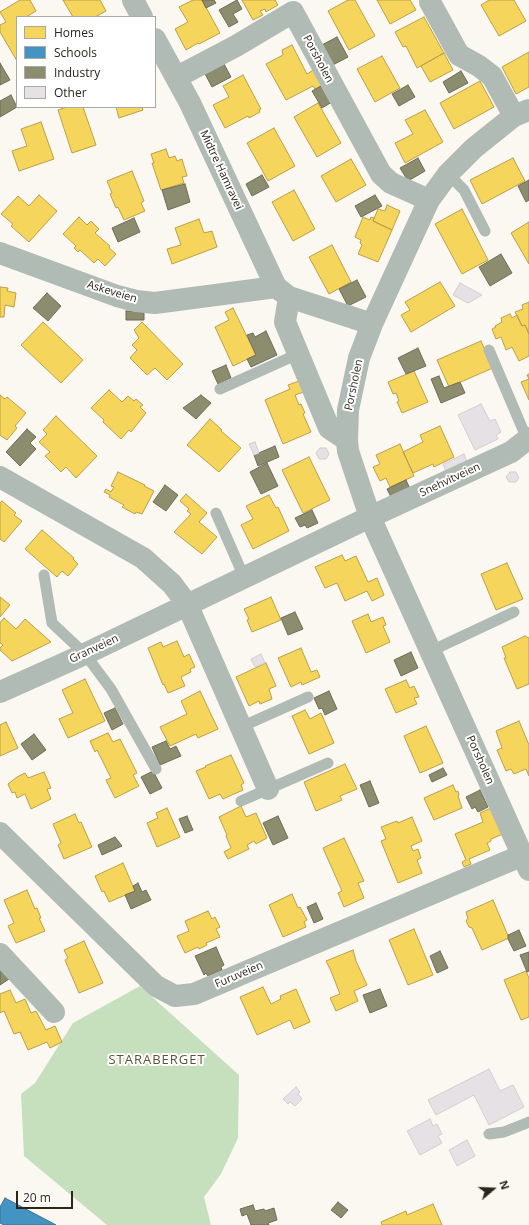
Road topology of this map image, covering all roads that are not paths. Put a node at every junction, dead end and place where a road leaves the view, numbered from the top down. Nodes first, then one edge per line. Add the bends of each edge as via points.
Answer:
1 (133, 0) edge
2 (430, 2) dead end
3 (141, 16) edge
4 (156, 41) edge
5 (177, 77) junction
6 (522, 113) edge
7 (448, 174) junction
8 (429, 200) junction
9 (485, 231) dead end
10 (0, 253) edge
11 (282, 292) junction
12 (372, 324) junction
13 (489, 350) dead end
14 (301, 360) junction
15 (220, 389) dead end
16 (347, 440) junction
17 (528, 440) edge
18 (0, 477) edge
19 (216, 513) dead end
20 (370, 517) junction
21 (44, 575) dead end
22 (244, 577) junction
23 (187, 604) junction
24 (514, 612) dead end
25 (430, 651) junction
26 (85, 654) junction
27 (2, 688) edge
28 (308, 697) dead end
29 (241, 727) junction
30 (328, 763) dead end
31 (156, 769) dead end
32 (268, 789) junction
33 (241, 801) dead end
34 (0, 833) edge
35 (526, 862) edge
36 (0, 954) edge
37 (54, 1012) dead end
38 (529, 1122) edge
39 (489, 1134) dead end

1 - 3 street
2 - 6 street, Porsholen via 459,55 492,76
4 - 5 street, Midtre Hamravei
5 - 8 street, Porsholen via 293,12 381,174 391,183
5 - 11 street, Midtre Hamravei
6 - 7 street, Porsholen via 474,148
7 - 8 street, Porsholen
7 - 9 lane via 464,190
8 - 12 street, Porsholen
10 - 11 street, Askeveien via 136,301 155,303
11 - 12 street
11 - 14 street via 286,322
12 - 16 street, Porsholen via 359,358 348,410
13 - 17 lane
14 - 15 lane
14 - 16 street via 329,428
16 - 20 street, Porsholen via 348,451
17 - 20 street, Snehvitveien via 511,452
18 - 23 street via 143,558 172,584
19 - 22 lane
20 - 22 street, Granveien
20 - 25 street, Porsholen
21 - 26 lane via 52,623
22 - 23 street, Granveien
23 - 26 street, Granveien
23 - 29 street
24 - 25 lane
25 - 35 street, Porsholen
26 - 27 street, Granveien
26 - 31 lane via 115,696
28 - 29 lane
29 - 32 street
30 - 32 lane
32 - 33 lane
34 - 35 street, Furuveien via 156,986 175,996 194,994
36 - 37 street
38 - 39 lane via 504,1132

